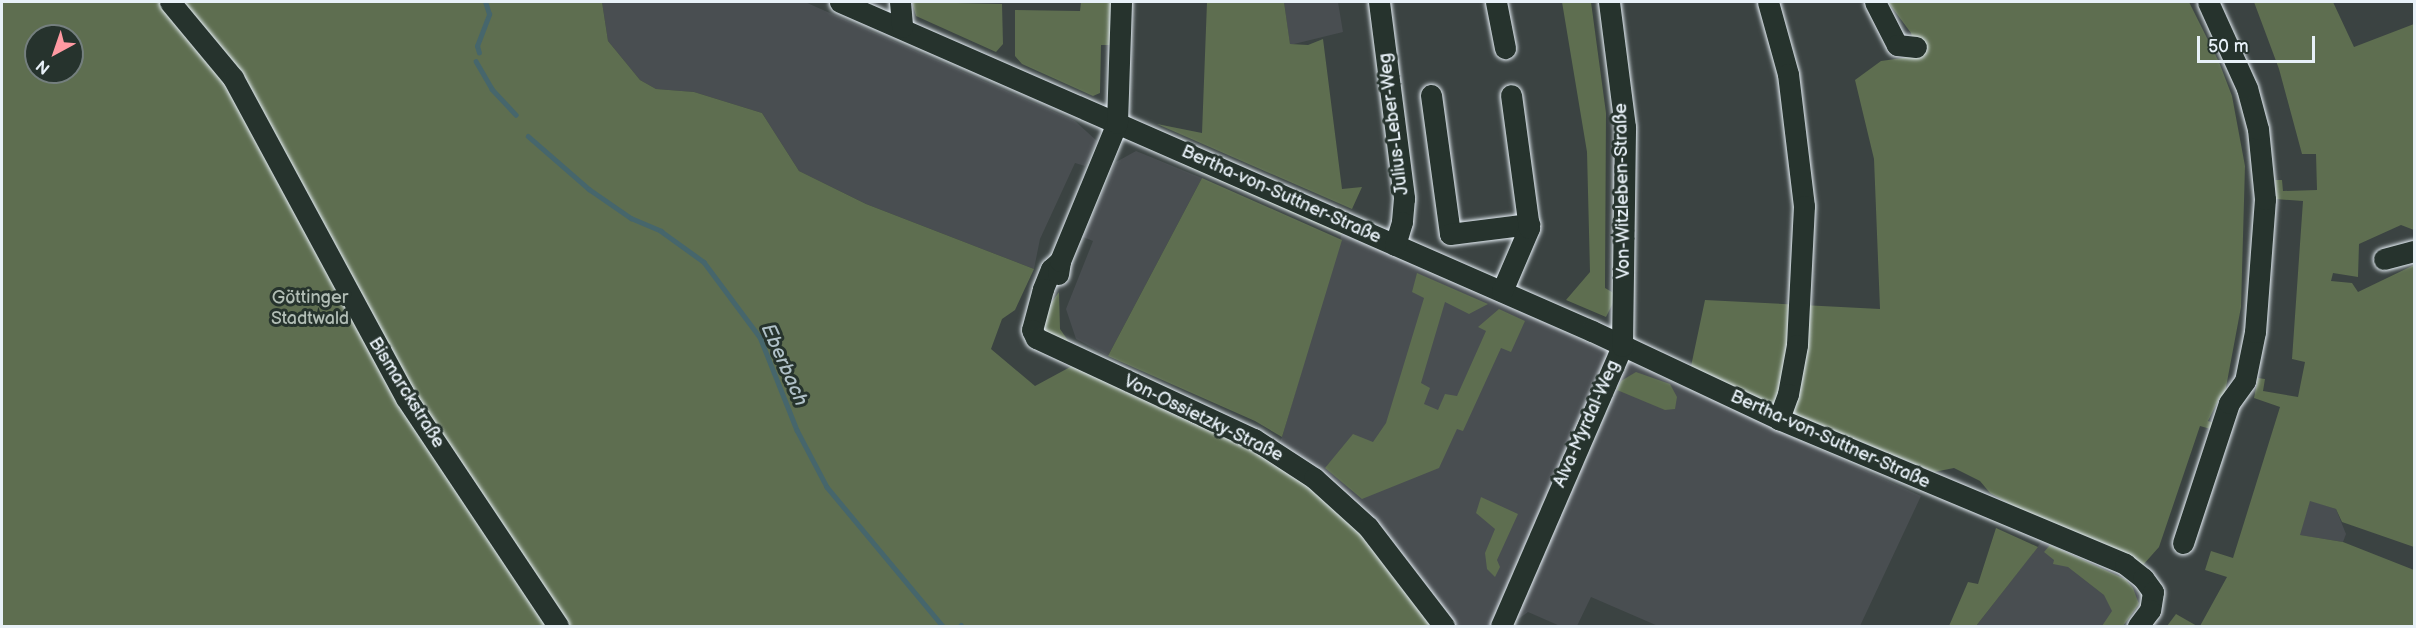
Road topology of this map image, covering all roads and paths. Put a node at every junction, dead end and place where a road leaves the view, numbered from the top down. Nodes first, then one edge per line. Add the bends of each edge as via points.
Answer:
1 (170, 2) edge
2 (840, 2) edge
3 (900, 2) edge
4 (1121, 2) edge
5 (1379, 2) edge
6 (1496, 2) edge
7 (1609, 2) edge
8 (1768, 2) edge
9 (1875, 2) edge
10 (2208, 2) edge
11 (902, 27) junction
12 (1916, 47) dead end
13 (1505, 48) dead end
14 (1431, 95) dead end
15 (1511, 95) dead end
16 (1117, 123) junction
17 (1529, 224) junction
18 (1450, 234) junction
19 (1395, 245) junction
20 (2415, 251) edge
21 (2384, 259) dead end
22 (1446, 267) junction
23 (1502, 291) junction
24 (1622, 346) junction
25 (1779, 419) junction
26 (1552, 502) junction
27 (2183, 543) dead end
28 (558, 627) edge
29 (1444, 627) edge
30 (1488, 627) edge
31 (1501, 627) edge
32 (2138, 627) edge

1 - 28 street, Bismarckstraße via 233,78 406,398
2 - 11 street
3 - 11 street
4 - 16 street
5 - 19 street, Julius-Leber-Weg via 1404,198
6 - 13 street
7 - 24 street, Von-Witzleben-Straße via 1625,127
8 - 25 street via 1788,74 1804,206 1797,345
9 - 12 street via 1897,45
10 - 27 street via 2247,88 2259,137 2265,199 2255,332 2245,381 2229,403
11 - 16 street
14 - 18 street
15 - 17 street
16 - 19 street, Bertha-von-Suttner-Straße
16 - 29 street, Von-Ossietzky-Straße via 1060,261 1051,269 1032,330 1044,345 1254,440 1314,478 1368,527
17 - 18 street
17 - 23 street
18 - 22 street via 1452,250
19 - 22 street, Bertha-von-Suttner-Straße
20 - 21 street
22 - 23 street, Bertha-von-Suttner-Straße
23 - 24 street, Bertha-von-Suttner-Straße
24 - 25 street, Bertha-von-Suttner-Straße
24 - 26 street, Alva-Myrdal-Weg
25 - 32 street, Bertha-von-Suttner-Straße via 2125,564 2144,578 2153,592 2150,610
26 - 30 street, Alva-Myrdal-Weg via 1538,512
26 - 31 street, Alva-Myrdal-Weg via 1550,518

